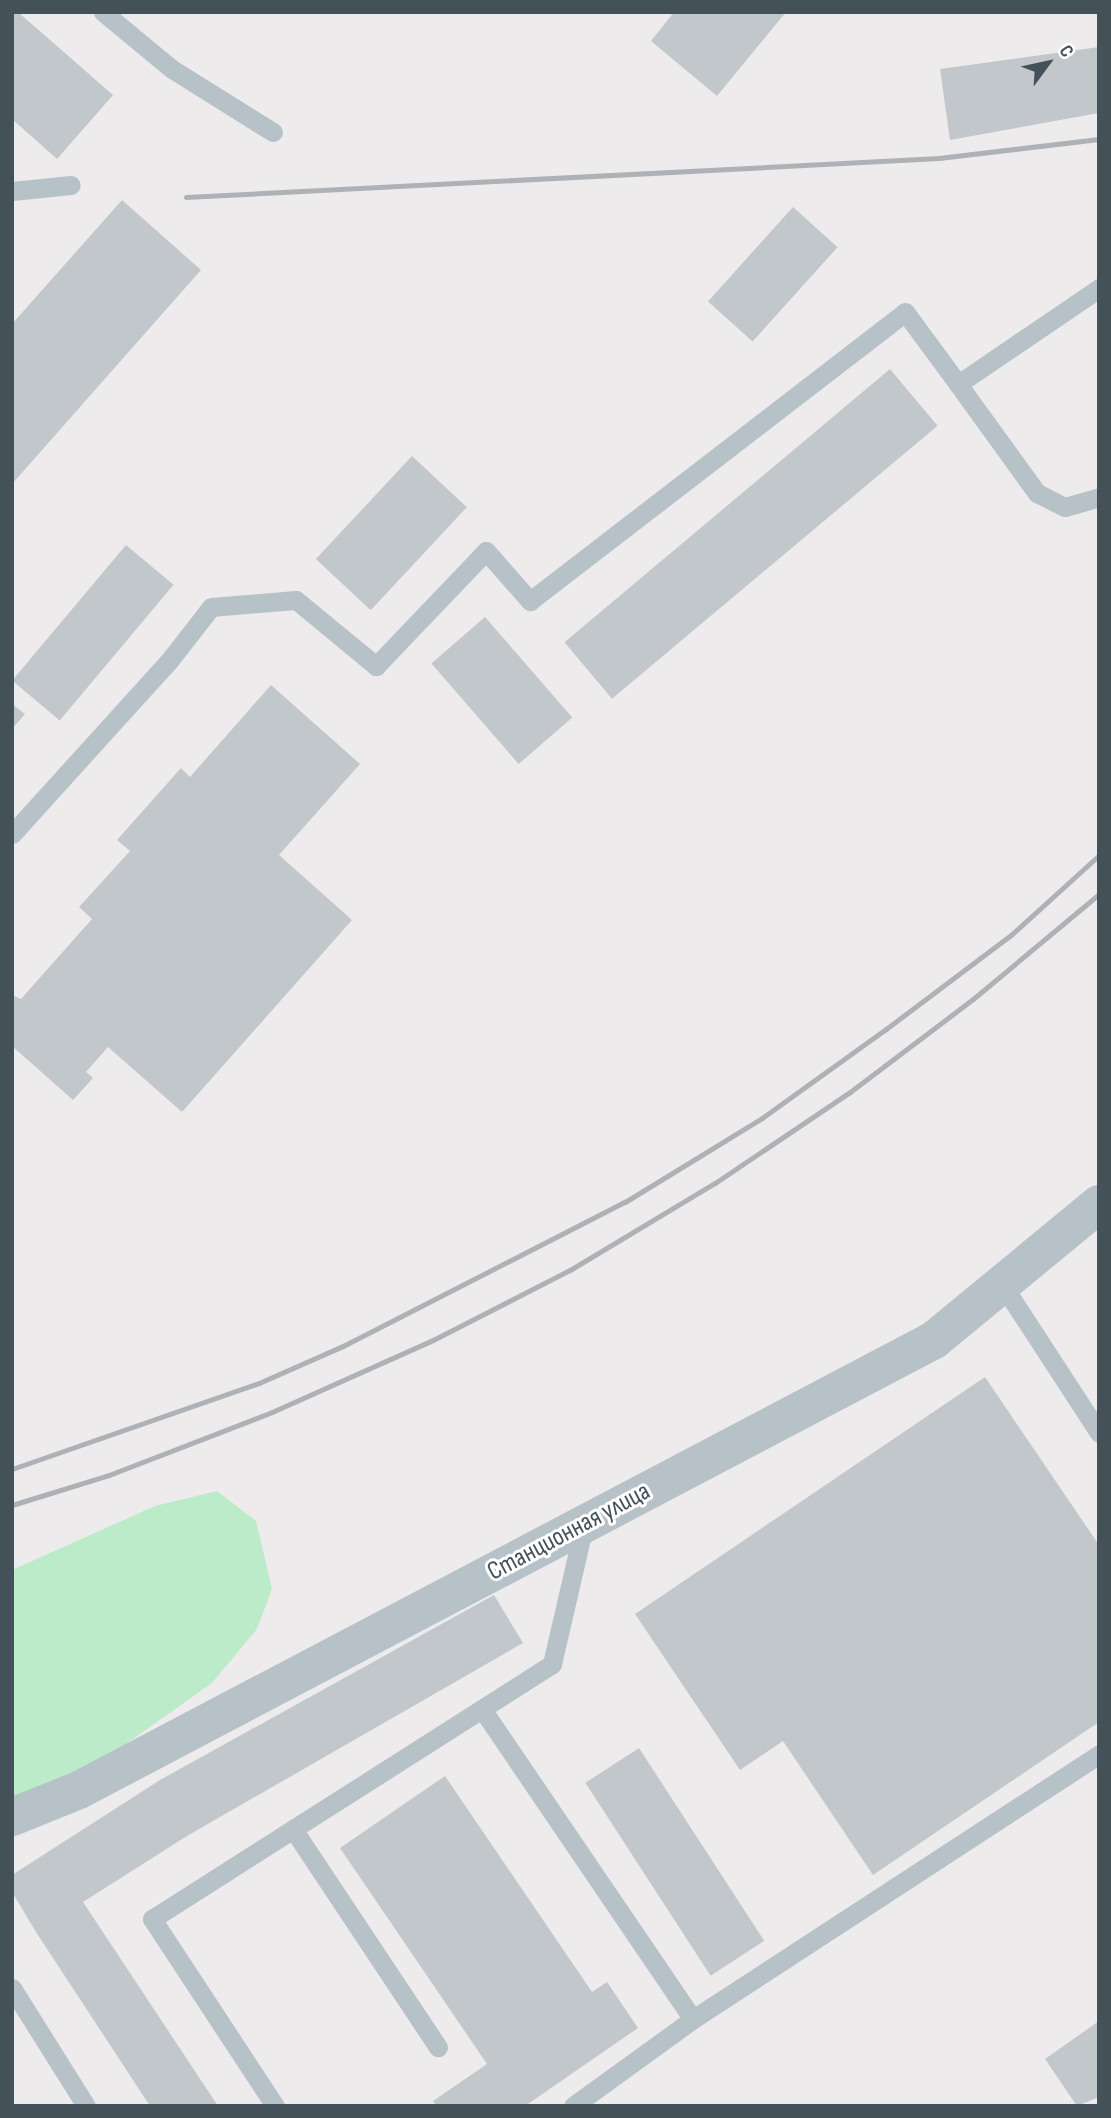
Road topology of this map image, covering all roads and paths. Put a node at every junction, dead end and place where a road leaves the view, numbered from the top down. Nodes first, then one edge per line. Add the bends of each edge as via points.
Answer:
1 (103, 12) edge
2 (273, 132) dead end
3 (71, 185) dead end
4 (12, 191) edge
5 (1099, 288) edge
6 (958, 384) junction
7 (1099, 497) edge
8 (12, 834) edge
9 (1099, 1204) edge
10 (1002, 1284) junction
11 (1099, 1433) edge
12 (585, 1524) junction
13 (482, 1709) junction
14 (1099, 1754) edge
15 (12, 1817) edge
16 (293, 1829) junction
17 (12, 1988) edge
18 (693, 2019) junction
19 (438, 2047) dead end
20 (86, 2106) edge
21 (275, 2106) edge
22 (573, 2106) edge

1 - 2 lane via 172,69
3 - 4 lane
5 - 6 lane
6 - 7 lane via 1037,493 1065,507
6 - 8 lane via 905,312 530,601 486,551 376,666 296,600 211,607 169,661
9 - 10 street, Станционная улица
10 - 11 lane
10 - 12 street, Станционная улица via 934,1340
12 - 13 lane via 552,1664
12 - 15 street, Станционная улица via 79,1790
13 - 16 lane
13 - 18 lane
14 - 18 lane
16 - 19 lane
16 - 21 lane via 152,1919
17 - 20 lane
18 - 22 lane

